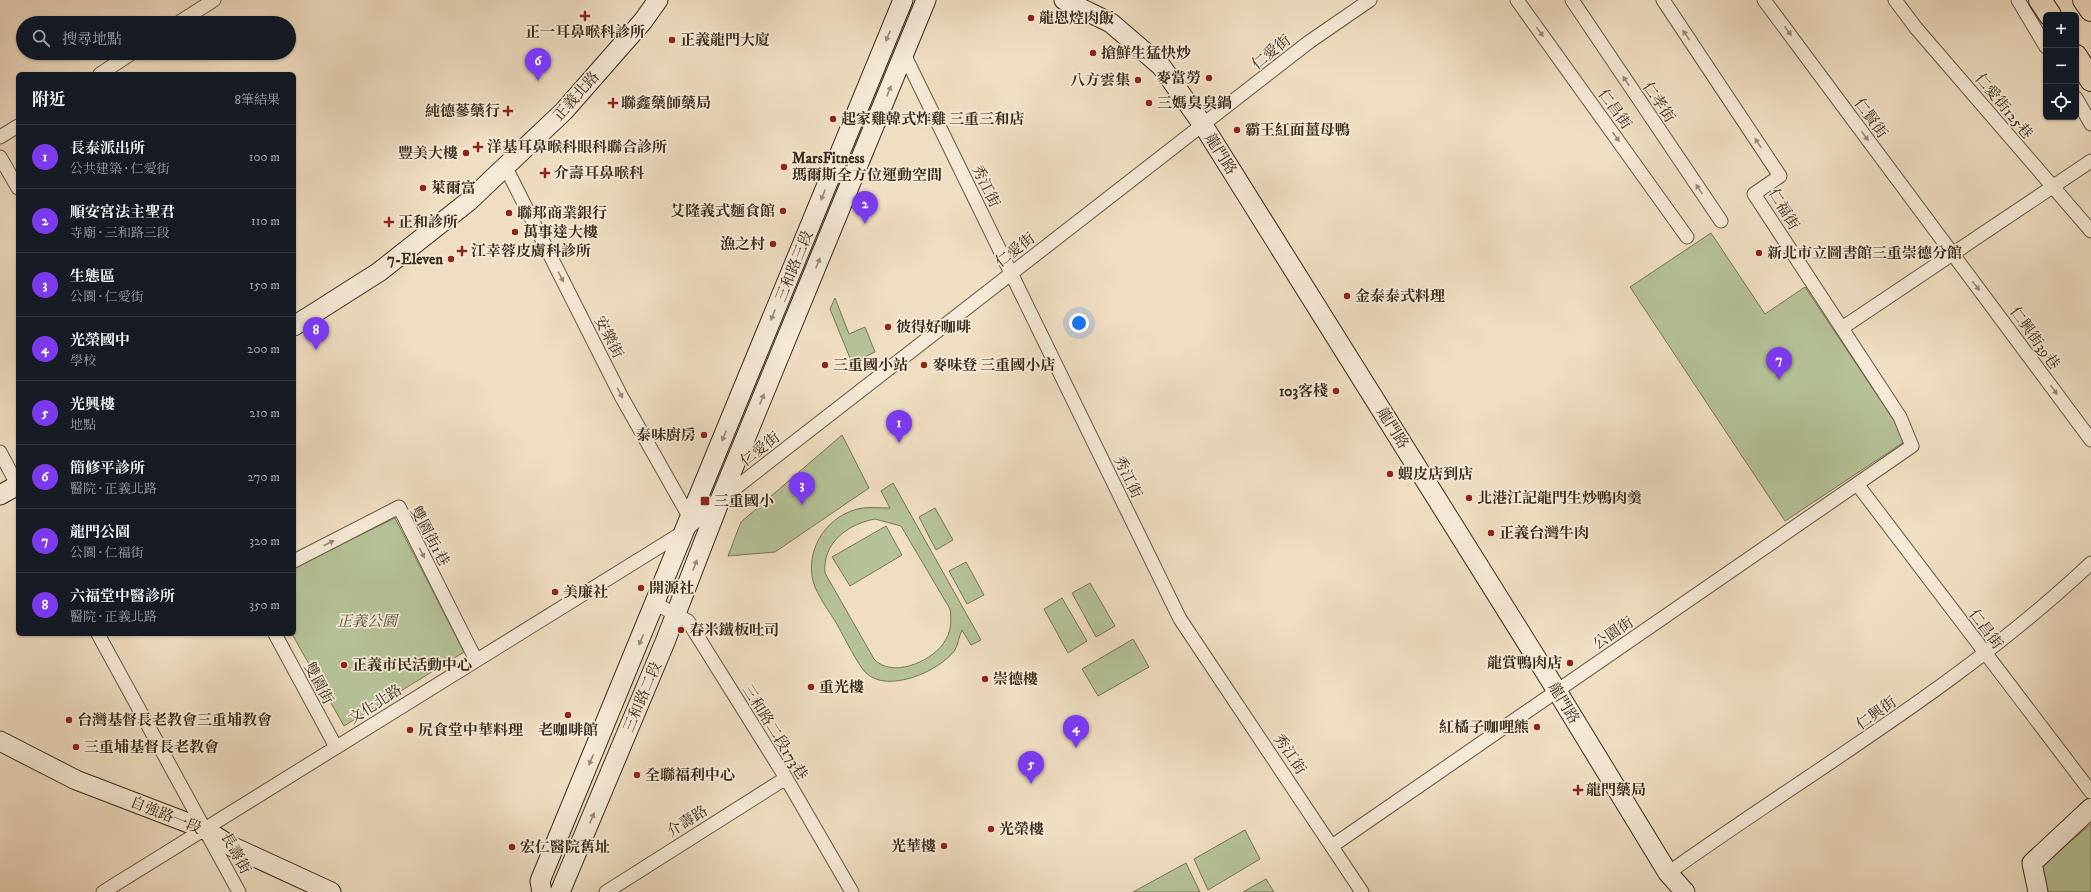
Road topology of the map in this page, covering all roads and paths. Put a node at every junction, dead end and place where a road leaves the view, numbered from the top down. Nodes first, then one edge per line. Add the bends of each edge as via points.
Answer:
1 (214, 0) edge
2 (658, 0) edge
3 (903, 0) edge
4 (926, 0) edge
5 (1064, 0) edge
6 (1370, 0) edge
7 (1518, 0) edge
8 (1572, 0) edge
9 (1663, 0) edge
10 (1764, 0) edge
11 (1895, 0) edge
12 (2084, 0) edge
13 (2023, 2) edge
14 (2091, 10) edge
15 (2044, 12) edge
16 (189, 16) edge
17 (2043, 41) edge
18 (904, 54) junction
19 (121, 60) edge
20 (2079, 61) edge
21 (103, 72) edge
22 (2091, 80) edge
23 (2079, 103) edge
24 (2091, 124) edge
25 (1203, 125) junction
26 (16, 127) edge
27 (0, 137) edge
28 (0, 157) edge
29 (2091, 161) edge
30 (506, 168) junction
31 (16, 185) edge
32 (2051, 186) junction
33 (1721, 221) dead end
34 (2091, 231) edge
35 (1687, 237) dead end
36 (1953, 255) junction
37 (1010, 274) junction
38 (296, 325) edge
39 (1842, 328) junction
40 (2091, 440) edge
41 (1912, 446) joint
42 (0, 452) edge
43 (16, 481) edge
44 (1857, 484) junction
45 (16, 486) edge
46 (0, 495) edge
47 (720, 500) junction
48 (687, 524) junction
49 (296, 560) edge
50 (2091, 563) edge
51 (656, 604) junction
52 (676, 614) junction
53 (99, 636) edge
54 (276, 636) edge
55 (1984, 654) junction
56 (476, 660) junction
57 (1557, 691) junction
58 (0, 741) edge
59 (336, 747) junction
60 (786, 778) junction
61 (2091, 792) edge
62 (2091, 808) edge
63 (204, 829) junction
64 (1332, 846) junction
65 (1668, 873) junction
66 (103, 892) edge
67 (239, 892) edge
68 (331, 892) edge
69 (542, 892) edge
70 (560, 892) edge
71 (606, 892) edge
72 (852, 892) edge
73 (1362, 892) edge
74 (1685, 892) edge
75 (2038, 892) edge

1 - 16 street
2 - 30 street, 正義北路 via 564,111
3 -> 48 street, 三和路三段
4 - 18 street, 三和路三段
5 - 25 street, 龍門路 via 1111,23 1161,66
6 - 25 street, 仁愛街 via 1309,42
7 -> 35 street, 仁昌街
33 -> 8 street, 仁孝街
39 -> 9 street, 仁福街 via 1754,194 1780,176
10 -> 36 street, 仁賢街
11 - 32 street, 仁愛街125巷
12 - 14 highway
13 - 15 highway
13 - 17 street
18 - 37 street, 秀江街
47 -> 18 street, 三和路三段
19 - 21 street
20 - 22 highway
23 - 24 street
25 - 37 street, 仁愛街
25 - 57 street, 龍門路
26 - 27 street
28 - 31 street
29 - 32 street
30 - 38 street, 正義北路 via 469,201 379,272
30 -> 48 street, 安樂街
32 - 34 street, 仁愛街125巷
32 - 36 street
36 - 39 street
36 -> 40 street, 仁興街39巷
37 - 47 street, 仁愛街
37 - 64 street, 秀江街 via 1180,619
39 - 41 street, 仁福街 via 1900,417
41 - 44 street, 公園街
42 - 43 street
44 - 55 street, 仁昌街
44 - 57 street, 公園街
45 - 46 street
47 - 48 street, 仁愛街
52 -> 47 street, 三和路二段
48 - 51 street, 三和路二段
48 - 56 street, 文化北路
49 -> 56 street, 雙園街1巷 via 399,507
50 - 55 street, 仁興街 via 2033,616
51 - 52 street, 三和路二段173巷
51 -> 69 street, 三和路二段 via 540,881
52 - 60 street, 三和路二段173巷 via 688,621
70 -> 52 street, 三和路二段
53 - 63 street, 長壽街
54 - 59 street, 雙園街
55 - 61 street, 仁昌街
55 - 65 street, 仁興街 via 1855,747 1743,820
56 - 59 street, 文化北路
57 - 64 street, 公園街
57 - 65 street, 龍門路
58 - 63 street, 自強路一段 via 76,780
59 - 63 street, 文化北路
60 - 71 street, 介壽路
60 - 72 street, 三和路二段173巷
62 - 75 street via 2032,864
63 - 66 street, 文化北路
63 - 67 street, 長壽街
63 - 68 street, 自強路一段 via 231,846
64 - 73 street, 秀江街
65 - 74 street, 龍門路

